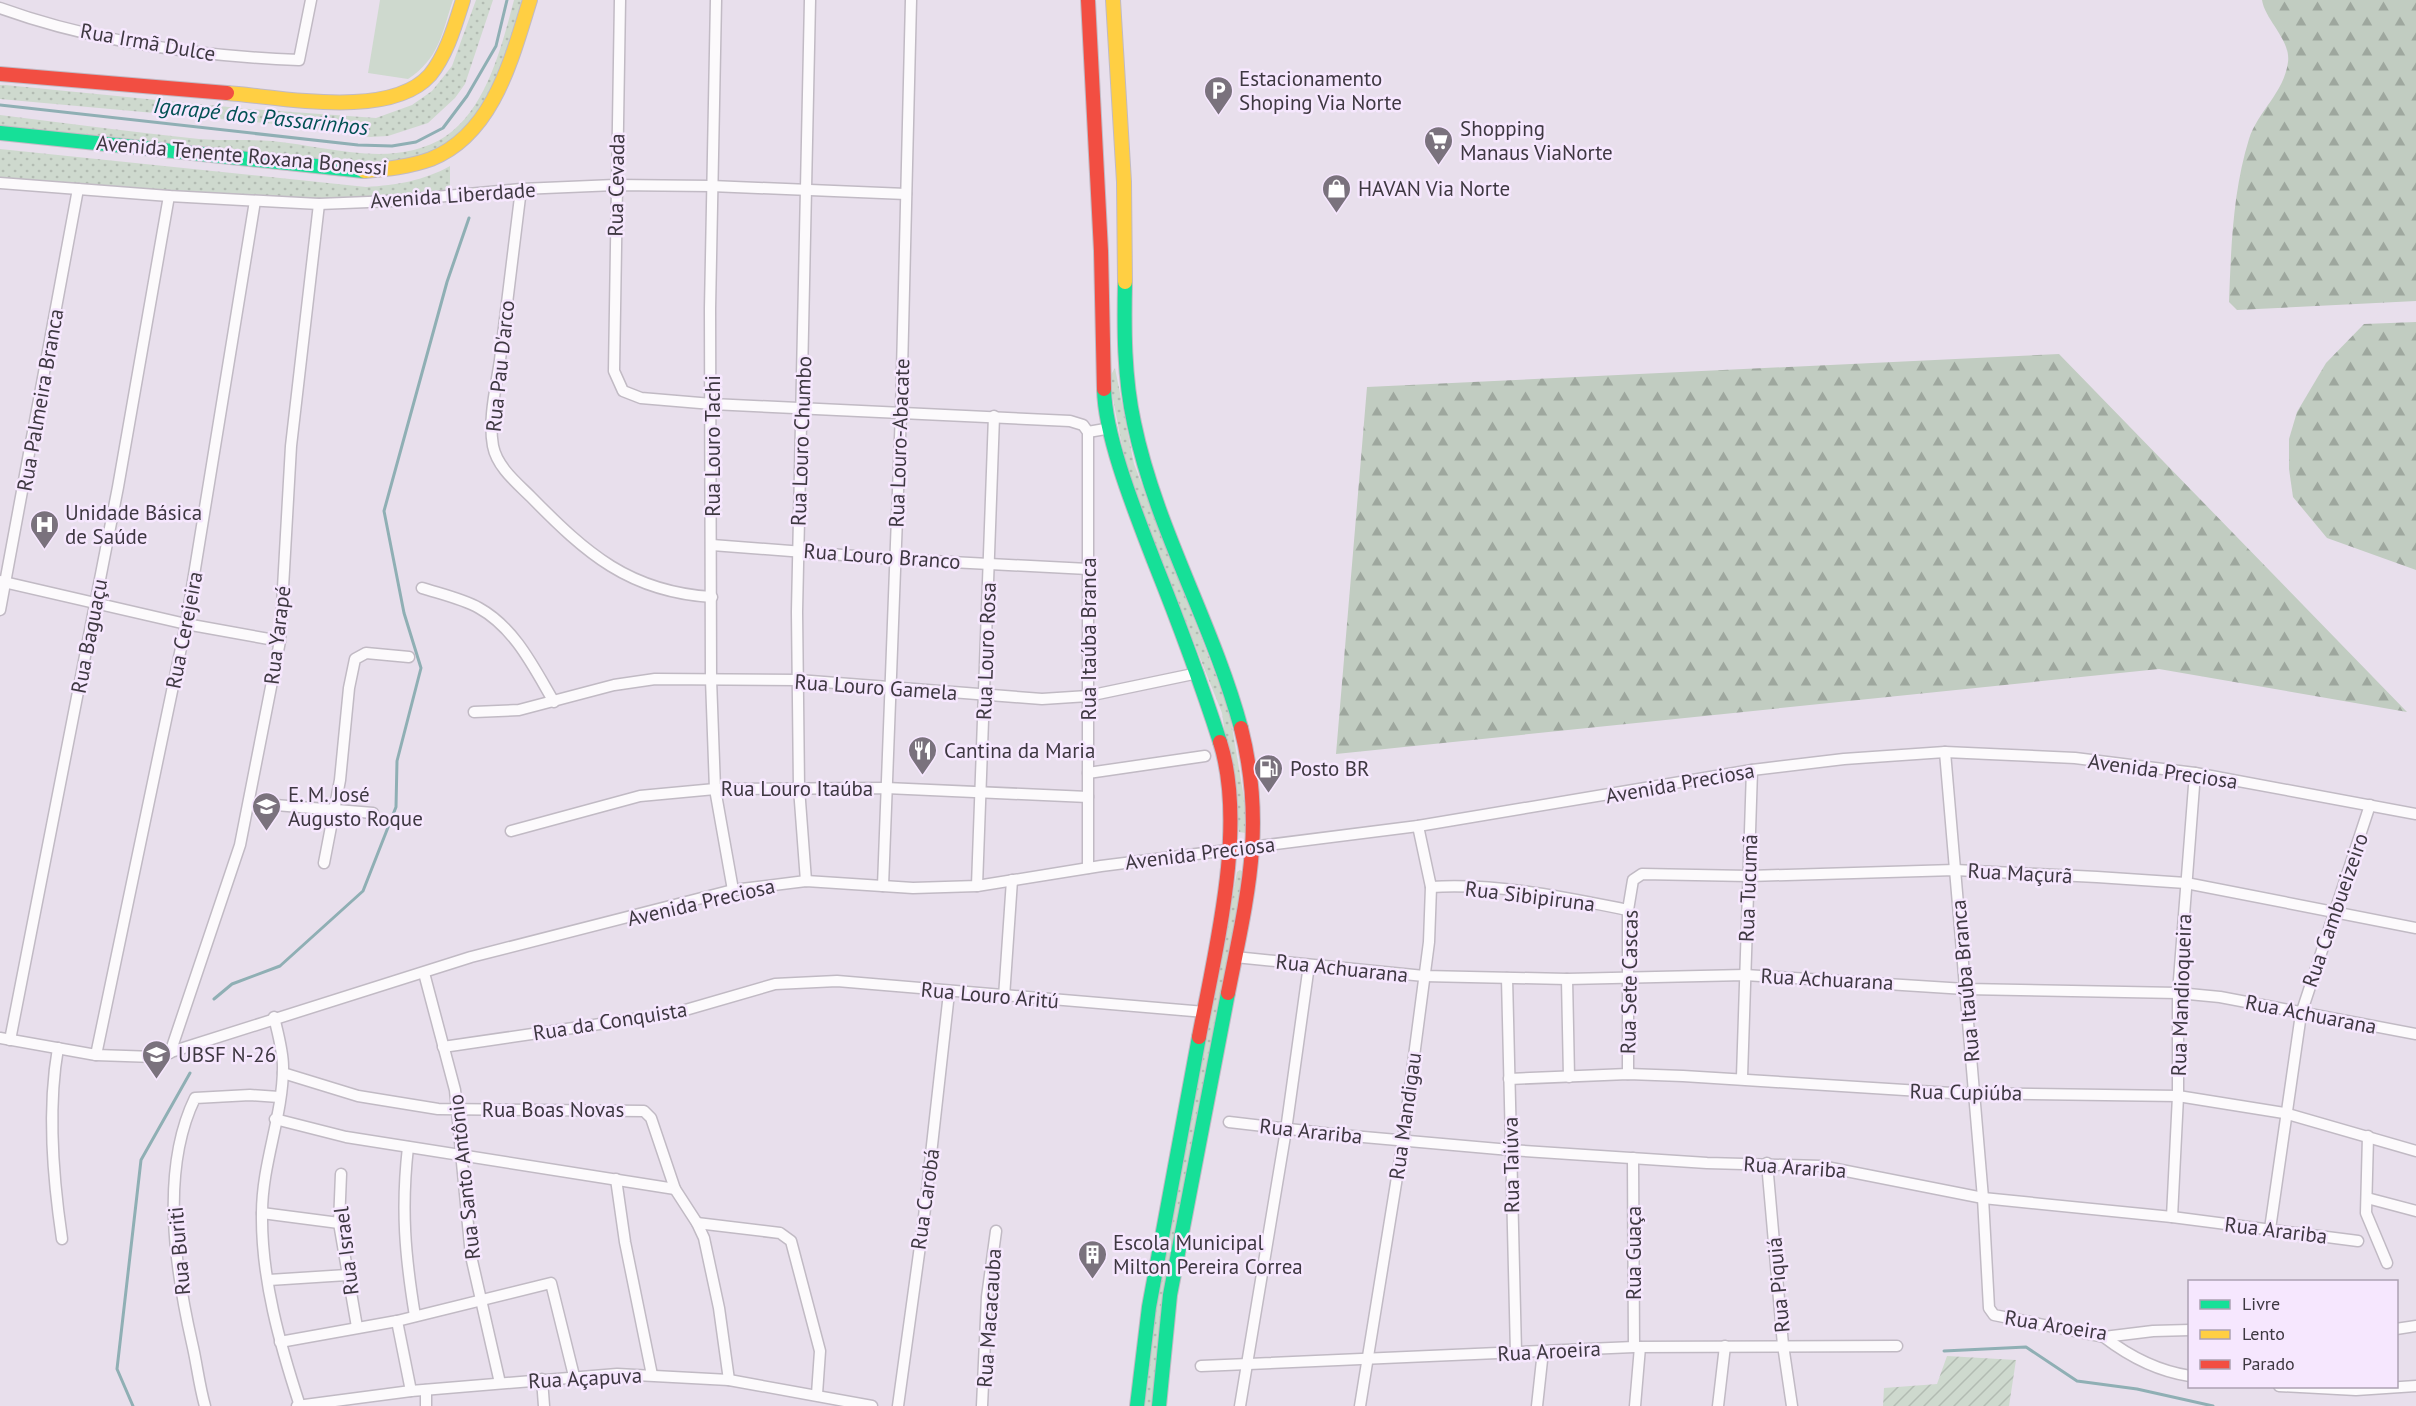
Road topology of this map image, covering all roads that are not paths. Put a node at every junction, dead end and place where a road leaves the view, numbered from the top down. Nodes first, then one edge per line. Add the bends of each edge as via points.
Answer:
1 (311, 0) edge
2 (463, 0) edge
3 (530, 0) edge
4 (620, 0) edge
5 (716, 0) edge
6 (810, 0) edge
7 (911, 0) edge
8 (1088, 0) edge
9 (1113, 0) edge
10 (0, 8) edge
11 (0, 74) edge
12 (0, 133) edge
13 (0, 183) edge
14 (615, 185) junction
15 (711, 186) junction
16 (78, 189) junction
17 (521, 189) junction
18 (807, 189) junction
19 (906, 194) junction
20 (169, 196) junction
21 (255, 201) junction
22 (319, 204) junction
23 (712, 404) junction
24 (803, 409) junction
25 (901, 412) junction
26 (994, 416) junction
27 (1111, 428) junction
28 (1088, 432) junction
29 (712, 545) junction
30 (798, 550) junction
31 (894, 560) junction
32 (989, 563) junction
33 (1088, 569) junction
34 (3, 581) edge
35 (422, 588) dead end
36 (712, 597) junction
37 (95, 601) junction
38 (0, 610) edge
39 (186, 624) junction
40 (280, 641) junction
41 (409, 657) dead end
42 (1198, 673) junction
43 (711, 679) junction
44 (798, 680) junction
45 (891, 688) junction
46 (984, 695) junction
47 (1088, 696) junction
48 (554, 702) junction
49 (474, 712) dead end
50 (1945, 752) junction
51 (1205, 756) dead end
52 (1752, 770) junction
53 (1088, 772) junction
54 (2195, 773) junction
55 (799, 788) junction
56 (885, 788) junction
57 (715, 789) junction
58 (981, 791) junction
59 (1088, 797) junction
60 (250, 803) junction
61 (2370, 805) junction
62 (335, 810) junction
63 (374, 813) dead end
64 (2416, 814) edge
65 (1418, 826) junction
66 (510, 831) dead end
67 (1256, 847) junction
68 (1229, 850) junction
69 (324, 863) dead end
70 (1088, 868) junction
71 (1955, 870) junction
72 (1749, 876) junction
73 (1012, 880) junction
74 (806, 881) junction
75 (2186, 884) junction
76 (883, 886) junction
77 (977, 886) junction
78 (1431, 887) junction
79 (733, 890) junction
80 (1631, 891) joint
81 (1628, 910) junction
82 (2333, 912) junction
83 (2416, 928) edge
84 (1235, 957) junction
85 (1309, 965) junction
86 (424, 973) junction
87 (1745, 975) junction
88 (1424, 976) junction
89 (1628, 977) junction
90 (1507, 978) junction
91 (1567, 979) junction
92 (775, 984) joint
93 (1965, 989) junction
94 (948, 993) junction
95 (2178, 993) junction
96 (1004, 997) junction
97 (1205, 1012) junction
98 (2301, 1014) junction
99 (274, 1017) junction
100 (2416, 1034) edge
101 (5, 1039) edge
102 (443, 1047) junction
103 (58, 1048) junction
104 (170, 1053) junction
105 (96, 1055) junction
106 (283, 1072) junction
107 (1628, 1074) junction
108 (1569, 1077) junction
109 (1742, 1077) junction
110 (1509, 1079) junction
111 (1974, 1094) junction
112 (2178, 1096) junction
113 (279, 1097) junction
114 (458, 1109) junction
115 (2284, 1113) junction
116 (275, 1119) junction
117 (1229, 1122) dead end
118 (1286, 1130) junction
119 (2368, 1136) junction
120 (1402, 1140) junction
121 (408, 1147) junction
122 (1510, 1150) junction
123 (2416, 1151) edge
124 (462, 1154) junction
125 (1633, 1158) junction
126 (1767, 1163) junction
127 (341, 1174) dead end
128 (616, 1179) junction
129 (675, 1189) junction
130 (1983, 1198) junction
131 (2367, 1198) junction
132 (2416, 1211) edge
133 (262, 1212) junction
134 (2172, 1217) junction
135 (339, 1222) junction
136 (697, 1223) junction
137 (2270, 1229) junction
138 (996, 1231) dead end
139 (62, 1239) dead end
140 (2358, 1241) dead end
141 (2387, 1263) dead end
142 (346, 1275) junction
143 (269, 1280) junction
144 (1986, 1281) joint
145 (482, 1300) junction
146 (415, 1316) junction
147 (397, 1321) junction
148 (2416, 1326) edge
149 (357, 1327) junction
150 (2398, 1329) edge
151 (2188, 1330) edge
152 (2104, 1337) junction
153 (280, 1342) junction
154 (1783, 1345) junction
155 (1725, 1346) junction
156 (1897, 1346) dead end
157 (1637, 1347) junction
158 (1543, 1351) junction
159 (1516, 1353) junction
160 (1366, 1359) junction
161 (1249, 1364) junction
162 (1201, 1366) dead end
163 (652, 1375) junction
164 (574, 1376) junction
165 (2188, 1376) edge
166 (542, 1379) junction
167 (729, 1380) junction
168 (500, 1383) junction
169 (2416, 1386) edge
170 (2398, 1387) edge
171 (2318, 1388) edge
172 (2386, 1388) edge
173 (426, 1390) junction
174 (411, 1391) junction
175 (817, 1394) junction
176 (205, 1406) edge
177 (299, 1406) edge
178 (426, 1406) edge
179 (544, 1406) edge
180 (872, 1406) edge
181 (898, 1406) edge
182 (982, 1406) edge
183 (1137, 1406) edge
184 (1159, 1406) edge
185 (1240, 1406) edge
186 (1360, 1406) edge
187 (1537, 1406) edge
188 (1635, 1406) edge
189 (1718, 1406) edge
190 (1792, 1406) edge

1 - 10 street, Rua Irmã Dulce via 299,60 141,43
2 - 11 main road via 437,68 418,85 385,100 354,103
3 - 12 main road, Avenida Tenente Roxana Bonessi via 508,66 479,120 459,145 415,167 361,171
4 - 14 street, Rua Cevada
5 - 15 street, Rua Louro Tachi
6 - 18 street, Rua Louro Chumbo
7 - 19 street, Rua Louro-Abacate
8 - 27 main road via 1104,383
9 - 67 main road via 1131,410 1168,539 1240,718 1252,782
13 - 16 street, Avenida Liberdade
14 - 15 street, Avenida Liberdade
14 - 17 street, Avenida Liberdade
14 - 23 street, Rua Cevada via 614,371 618,385 631,395
15 - 18 street, Avenida Liberdade
15 - 23 street, Rua Louro Tachi
16 - 20 street, Avenida Liberdade
16 - 34 street, Rua Palmeira Branca
17 - 22 street, Avenida Liberdade
17 - 36 street, Rua Pau D'arco via 493,413 494,453 508,474 567,534 601,561 647,585 684,595
18 - 19 street, Avenida Liberdade
18 - 24 street, Rua Louro Chumbo
19 - 25 street, Rua Louro-Abacate
20 - 21 street, Avenida Liberdade
20 - 37 street, Rua Baguaçu
21 - 22 street, Avenida Liberdade
21 - 39 street, Rua Cerejeira
22 - 40 street, Rua Yarapé via 291,446
23 - 24 street
23 - 29 street, Rua Louro Tachi
24 - 25 street
24 - 30 street, Rua Louro Chumbo
25 - 26 street
25 - 31 street, Rua Louro-Abacate
26 - 28 street via 1070,421 1083,425
26 - 32 street, Rua Louro Rosa
27 - 28 street
27 - 42 main road via 1131,501
28 - 33 street, Rua Itaúba Branca
29 - 30 street, Rua Louro Branco
29 - 36 street, Rua Louro Tachi
30 - 31 street, Rua Louro Branco
30 - 44 street, Rua Louro Chumbo
31 - 32 street, Rua Louro Branco
31 - 45 street, Rua Louro-Abacate
32 - 33 street, Rua Louro Branco
32 - 46 street, Rua Louro Rosa
33 - 47 street, Rua Itaúba Branca
34 - 37 street
34 - 38 street, Rua Palmeira Branca
35 - 48 street via 478,607 495,619 521,648
36 - 43 street, Rua Louro Tachi
37 - 39 street
37 - 101 street, Rua Baguaçu
39 - 40 street
39 - 105 street, Rua Cerejeira
40 - 60 street, Rua Yarapé
41 - 62 street via 366,653 355,659
42 - 47 street, Rua Louro Gamela
42 - 68 main road via 1224,755 1230,790
43 - 44 street, Rua Louro Gamela
43 - 48 street, Rua Louro Gamela via 614,685
43 - 57 street, Rua Louro Tachi
44 - 45 street, Rua Louro Gamela
44 - 55 street, Rua Louro Chumbo
45 - 46 street, Rua Louro Gamela
45 - 56 street, Rua Louro-Abacate
46 - 47 street, Rua Louro Gamela via 1042,699
46 - 58 street, Rua Louro Rosa
47 - 53 street, Rua Itaúba Branca
48 - 49 street, Rua Louro Gamela via 519,710
50 - 52 street, Avenida Preciosa
50 - 54 street, Avenida Preciosa via 2075,758
50 - 71 street, Rua Itaúba Branca
51 - 53 street
52 - 65 street, Avenida Preciosa
52 - 72 street, Rua Tucumã
53 - 59 street, Rua Itaúba Branca
54 - 61 street, Avenida Preciosa
54 - 75 street, Rua Mandioqueira
55 - 56 street, Rua Louro Itaúba
55 - 57 street, Rua Louro Itaúba
55 - 74 street, Rua Louro Chumbo
56 - 58 street, Rua Louro Itaúba
56 - 76 street, Rua Louro-Abacate
57 - 66 street, Rua Louro Itaúba via 640,796
57 - 79 street, Rua Louro Tachi
58 - 59 street, Rua Louro Itaúba
58 - 77 street, Rua Louro Rosa
59 - 70 street, Rua Itaúba Branca
60 - 62 street
60 - 104 street, Rua Yarapé via 228,886
61 - 64 street, Avenida Preciosa
61 - 82 street, Rua Cambueizeiro
62 - 63 street
62 - 69 street
65 - 67 street, Avenida Preciosa
65 - 78 street, Rua Mandigau
67 - 68 street, Avenida Preciosa
67 - 84 main road
68 - 70 street, Avenida Preciosa
68 - 97 main road
70 - 73 street, Avenida Preciosa
71 - 72 street, Rua Maçurã
71 - 75 street, Rua Maçurã
71 - 93 street, Rua Itaúba Branca
72 - 80 street, Rua Maçurã via 1642,874 1633,880
72 - 87 street, Rua Tucumã
73 - 77 street, Avenida Preciosa
73 - 96 street
74 - 76 street, Avenida Preciosa
74 - 79 street, Avenida Preciosa
75 - 82 street, Rua Maçurã
75 - 95 street, Rua Mandioqueira
76 - 77 street, Avenida Preciosa
78 - 81 street, Rua Sibipiruna via 1521,890
78 - 88 street, Rua Mandigau
79 - 86 street, Avenida Preciosa via 471,957
80 - 81 street, Rua Sete Cascas
81 - 89 street, Rua Sete Cascas
82 - 83 street, Rua Maçurã
82 - 98 street, Rua Cambueizeiro
84 - 85 street, Rua Achuarana
84 - 184 main road via 1172,1285
85 - 88 street, Rua Achuarana
85 - 118 street
86 - 99 street, Avenida Preciosa
86 - 102 street, Rua Santo Antônio
87 - 89 street, Rua Achuarana
87 - 93 street, Rua Achuarana
87 - 109 street, Rua Tucumã
88 - 90 street, Rua Achuarana
88 - 120 street, Rua Mandigau
89 - 91 street, Rua Achuarana
89 - 107 street, Rua Sete Cascas
90 - 91 street, Rua Achuarana
90 - 110 street, Rua Taiúva
91 - 108 street
92 - 94 street, Rua Louro Aritú via 837,981
92 - 102 street, Rua da Conquista via 675,1012
93 - 95 street, Rua Achuarana
93 - 111 street, Rua Itaúba Branca
94 - 96 street, Rua Louro Aritú
94 - 181 street, Rua Carobá via 924,1217
95 - 98 street, Rua Achuarana via 2220,997
95 - 112 street, Rua Mandioqueira
96 - 97 street, Rua Louro Aritú
97 - 183 main road via 1155,1274
98 - 100 street, Rua Achuarana
98 - 115 street, Rua Cambueizeiro
99 - 104 street, Avenida Preciosa
99 - 106 street
101 - 103 street, Avenida Preciosa
102 - 114 street, Rua Santo Antônio
103 - 105 street, Avenida Preciosa
103 - 139 street via 53,1113
104 - 105 street, Avenida Preciosa via 140,1057
106 - 113 street
106 - 114 street, Rua Boas Novas via 368,1098
107 - 108 street, Rua Cupiúba
107 - 109 street, Rua Cupiúba
108 - 110 street, Rua Cupiúba
109 - 111 street, Rua Cupiúba
110 - 122 street, Rua Taiúva
111 - 112 street, Rua Cupiúba
111 - 130 street, Rua Itaúba Branca
112 - 115 street, Rua Cupiúba
112 - 134 street, Rua Mandioqueira
113 - 116 street
113 - 176 street, Rua Buriti via 197,1098 183,1134 176,1174 179,1275
114 - 124 street, Rua Santo Antônio
114 - 129 street, Rua Boas Novas via 633,1109 647,1113
115 - 119 street, Rua Cupiúba
115 - 137 street, Rua Cambueizeiro
116 - 121 street
116 - 133 street
117 - 118 street, Rua Arariba
118 - 120 street, Rua Arariba
118 - 161 street
119 - 123 street, Rua Cupiúba
119 - 131 street
120 - 122 street, Rua Arariba
120 - 160 street, Rua Mandigau
121 - 124 street
121 - 146 street via 403,1194 406,1262
122 - 125 street, Rua Arariba
122 - 159 street, Rua Taiúva
124 - 128 street
124 - 145 street, Rua Santo Antônio via 471,1256
125 - 126 street, Rua Arariba
125 - 157 street, Rua Guaça
126 - 130 street, Rua Arariba via 1821,1166
126 - 154 street, Rua Piquiá
127 - 135 street, Rua Israel
128 - 129 street
128 - 163 street
129 - 136 street
130 - 134 street, Rua Arariba
130 - 144 street, Rua Itaúba Branca
131 - 132 street
131 - 141 street via 2369,1226
133 - 135 street
133 - 143 street
134 - 137 street, Rua Arariba
135 - 142 street, Rua Israel
136 - 167 street via 704,1238 719,1308
136 - 175 street via 780,1233 791,1241 820,1351
137 - 140 street, Rua Arariba
138 - 182 street, Rua Macacauba via 988,1286
142 - 143 street
142 - 149 street, Rua Israel
143 - 153 street
144 - 152 street, Rua Aroeira via 1989,1308 1994,1315
145 - 146 street
145 - 164 street via 551,1283
145 - 168 street, Rua Santo Antônio
146 - 147 street
147 - 149 street
147 - 174 street
148 - 150 street
149 - 153 street
151 - 152 street, Rua Aroeira
152 - 165 street via 2149,1366
153 - 177 street
154 - 155 street, Rua Aroeira
154 - 156 street, Rua Aroeira
154 - 190 street, Rua Piquiá
155 - 157 street, Rua Aroeira
155 - 189 street
157 - 158 street, Rua Aroeira
157 - 188 street, Rua Guaça
158 - 159 street, Rua Aroeira
158 - 187 street
159 - 160 street, Rua Aroeira
160 - 161 street, Rua Aroeira
160 - 186 street, Rua Mandigau
161 - 162 street, Rua Aroeira
161 - 185 street
163 - 164 street, Rua Açapuva
163 - 167 street, Rua Açapuva
164 - 166 street, Rua Açapuva
166 - 168 street, Rua Açapuva
166 - 179 street
167 - 175 street, Rua Açapuva
168 - 173 street, Rua Açapuva
169 - 170 street
171 - 172 street
173 - 174 street, Rua Açapuva
173 - 178 street
174 - 177 street, Rua Açapuva
175 - 180 street, Rua Açapuva

